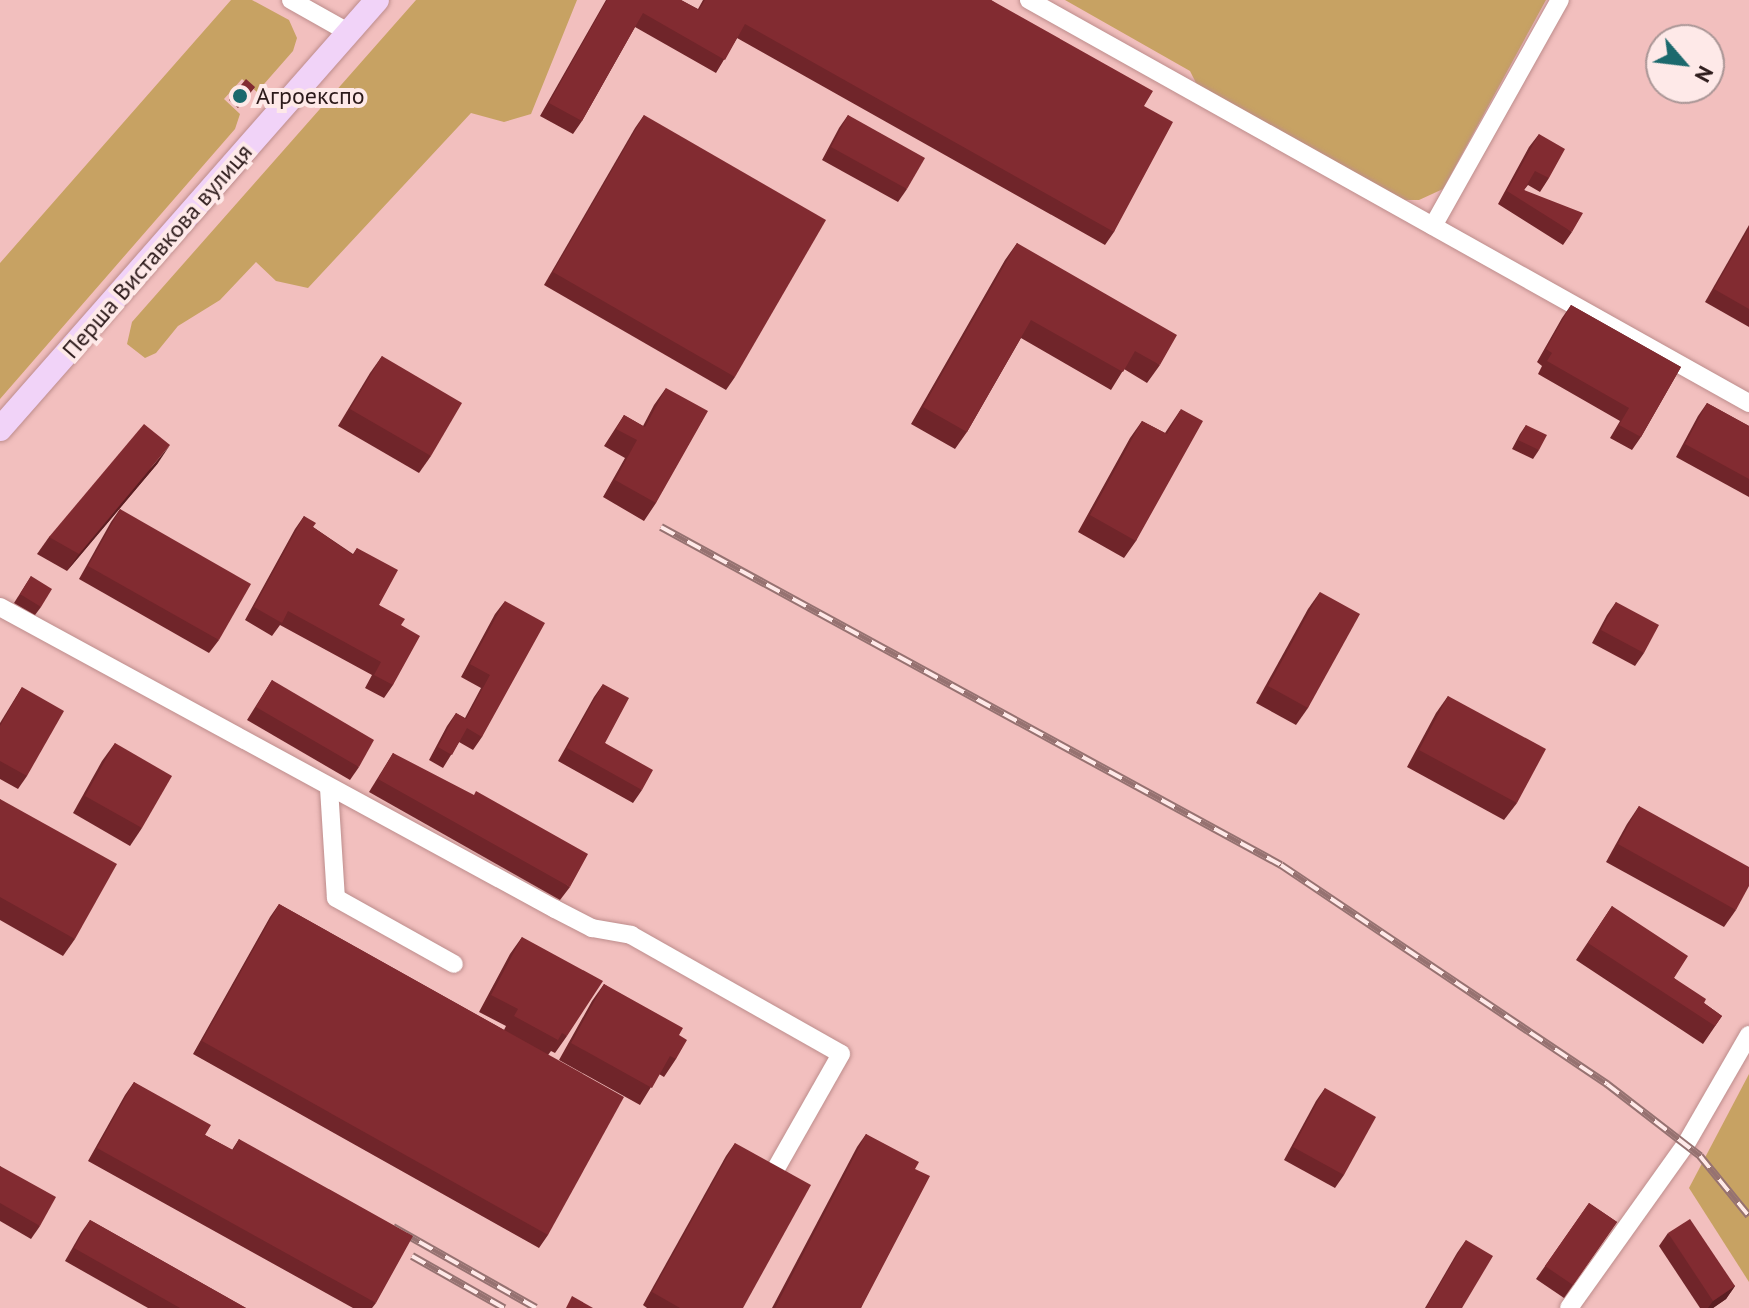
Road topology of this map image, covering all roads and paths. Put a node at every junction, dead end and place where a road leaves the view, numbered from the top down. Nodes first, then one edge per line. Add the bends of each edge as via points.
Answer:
1 (291, 0) edge
2 (377, 0) edge
3 (1029, 0) edge
4 (1560, 0) edge
5 (348, 32) junction
6 (1433, 226) junction
7 (1749, 403) edge
8 (0, 429) edge
9 (0, 607) edge
10 (329, 788) junction
11 (454, 964) dead end
12 (1749, 1035) edge
13 (775, 1170) edge
14 (1569, 1308) edge

1 - 5 street
2 - 5 main road, Перша Виставкова вулиця
3 - 6 street
4 - 6 street
5 - 8 main road, Перша Виставкова вулиця
6 - 7 street
9 - 10 street
10 - 11 street via 336,898
10 - 13 street via 592,928 631,935 841,1054
12 - 14 street via 1686,1144

